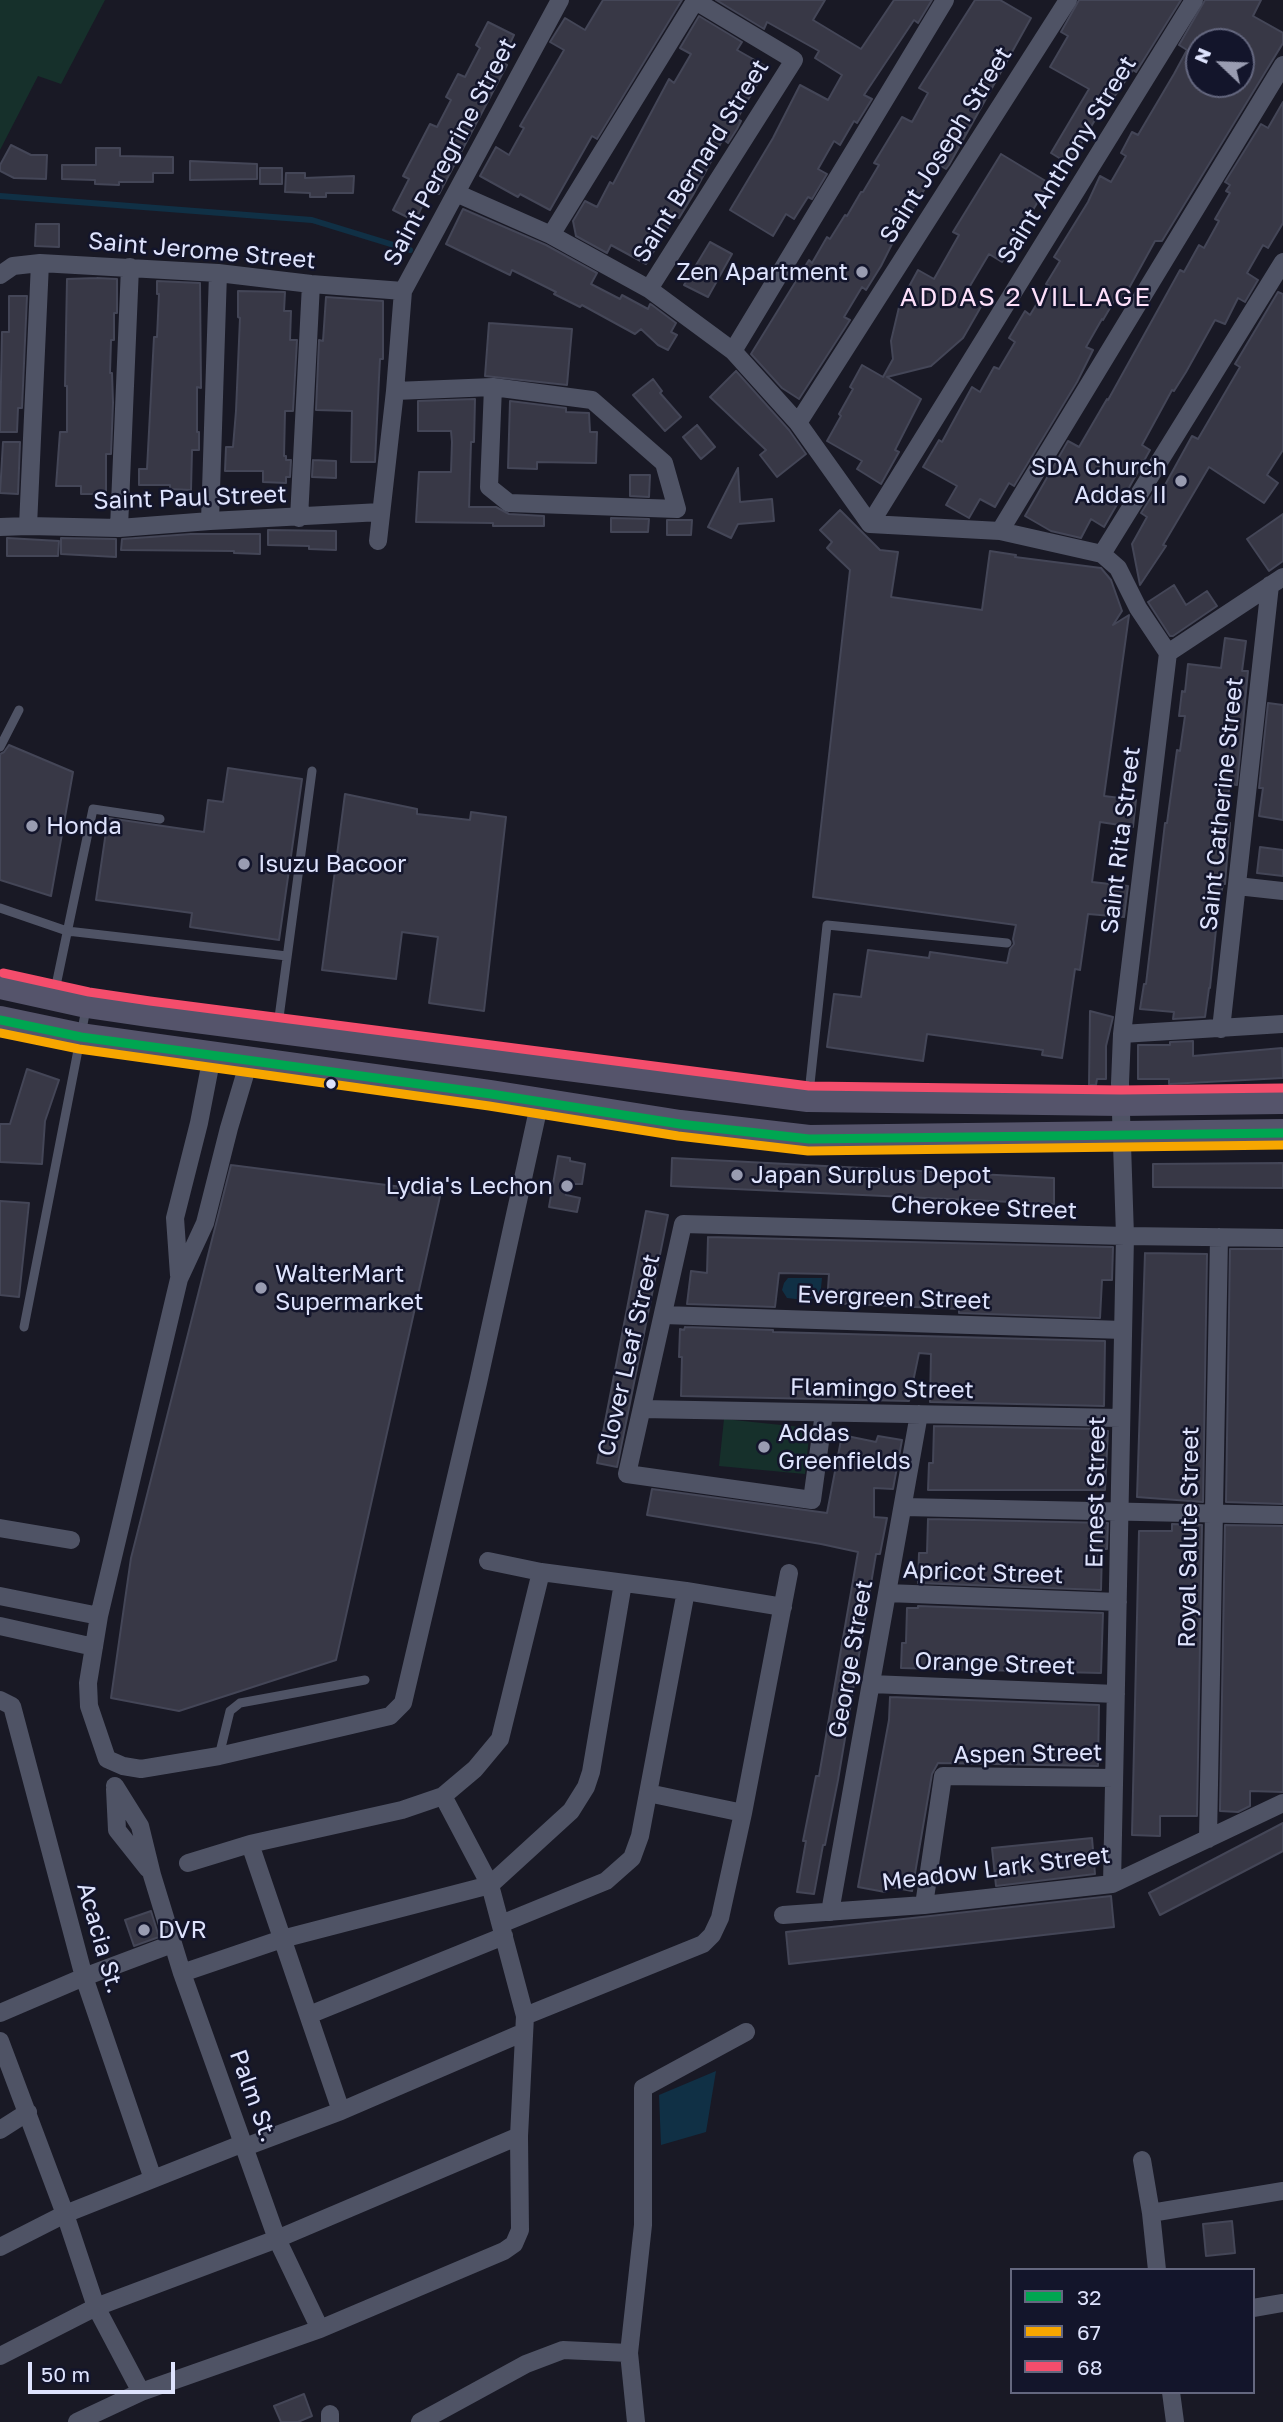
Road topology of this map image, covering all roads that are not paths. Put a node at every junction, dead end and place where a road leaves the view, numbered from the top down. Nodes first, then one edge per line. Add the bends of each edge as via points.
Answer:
1 (560, 0) edge
2 (694, 0) edge
3 (945, 0) edge
4 (1068, 0) edge
5 (1195, 0) edge
6 (1283, 65) edge
7 (456, 193) junction
8 (551, 235) junction
9 (1283, 262) edge
10 (40, 263) junction
11 (130, 267) junction
12 (218, 273) junction
13 (0, 275) edge
14 (311, 284) junction
15 (649, 289) junction
16 (403, 291) junction
17 (733, 351) junction
18 (493, 387) junction
19 (395, 391) junction
20 (799, 423) junction
21 (381, 512) junction
22 (299, 518) junction
23 (210, 521) junction
24 (870, 524) junction
25 (28, 526) junction
26 (0, 527) edge
27 (119, 528) junction
28 (1000, 531) junction
29 (378, 541) dead end
30 (1102, 554) junction
31 (1277, 581) edge
32 (1168, 653) junction
33 (19, 710) dead end
34 (0, 747) edge
35 (312, 771) dead end
36 (160, 818) dead end
37 (1237, 886) junction
38 (1283, 891) edge
39 (0, 908) edge
40 (68, 931) junction
41 (1007, 943) dead end
42 (287, 956) junction
43 (0, 985) edge
44 (54, 997) junction
45 (87, 1004) junction
46 (0, 1020) edge
47 (1283, 1024) edge
48 (1221, 1029) junction
49 (277, 1031) junction
50 (1122, 1034) junction
51 (81, 1037) junction
52 (212, 1056) junction
53 (249, 1061) junction
54 (808, 1098) junction
55 (1283, 1100) edge
56 (540, 1101) junction
57 (1122, 1102) junction
58 (1283, 1133) edge
59 (1121, 1134) junction
60 (184, 1182) junction
61 (214, 1189) junction
62 (683, 1224) joint
63 (1125, 1236) junction
64 (1219, 1237) junction
65 (1283, 1238) edge
66 (179, 1279) junction
67 (663, 1315) junction
68 (24, 1327) dead end
69 (1123, 1330) junction
70 (642, 1409) junction
71 (824, 1413) junction
72 (919, 1414) junction
73 (1121, 1418) junction
74 (903, 1507) junction
75 (1120, 1512) junction
76 (1214, 1514) junction
77 (1283, 1515) edge
78 (0, 1528) edge
79 (71, 1540) dead end
80 (488, 1561) dead end
81 (541, 1572) junction
82 (789, 1573) dead end
83 (623, 1583) junction
84 (686, 1591) junction
85 (887, 1594) junction
86 (0, 1596) edge
87 (1118, 1602) junction
88 (783, 1607) junction
89 (99, 1616) junction
90 (0, 1626) edge
91 (94, 1647) junction
92 (365, 1680) dead end
93 (871, 1684) junction
94 (1116, 1694) junction
95 (6, 1703) edge
96 (219, 1756) junction
97 (107, 1759) junction
98 (1114, 1778) junction
99 (648, 1793) junction
100 (443, 1796) junction
101 (1283, 1803) edge
102 (743, 1812) junction
103 (1208, 1839) junction
104 (250, 1844) junction
105 (188, 1863) dead end
106 (1112, 1884) junction
107 (490, 1885) junction
108 (924, 1905) junction
109 (830, 1912) junction
110 (783, 1915) dead end
111 (502, 1930) junction
112 (282, 1939) junction
113 (172, 1944) junction
114 (182, 1973) junction
115 (84, 1977) junction
116 (0, 2012) edge
117 (309, 2015) junction
118 (524, 2024) junction
119 (746, 2032) dead end
120 (0, 2041) edge
121 (341, 2110) junction
122 (28, 2112) junction
123 (0, 2130) edge
124 (519, 2136) junction
125 (244, 2145) junction
126 (1142, 2160) dead end
127 (153, 2179) junction
128 (1283, 2190) edge
129 (1151, 2213) junction
130 (65, 2214) junction
131 (277, 2239) junction
132 (0, 2247) edge
133 (1157, 2268) edge
134 (1283, 2303) edge
135 (96, 2307) junction
136 (1255, 2308) edge
137 (320, 2329) junction
138 (629, 2353) junction
139 (0, 2356) edge
140 (141, 2392) junction
141 (1171, 2394) edge
142 (77, 2422) edge
143 (420, 2422) edge
144 (636, 2422) edge
145 (1175, 2422) edge

1 - 7 street, Saint Peregrine Street
2 - 8 street
2 - 15 street, Saint Bernard Street via 794,60
3 - 17 street
4 - 20 street, Saint Joseph Street
5 - 24 street, Saint Anthony Street
6 - 28 street
7 - 8 street
7 - 16 street, Saint Peregrine Street
8 - 15 street
9 - 30 street
10 - 11 street, Saint Jerome Street
10 - 13 street, Saint Jerome Street via 13,266
10 - 25 street
11 - 12 street, Saint Jerome Street
11 - 27 street
12 - 14 street, Saint Jerome Street
12 - 23 street
14 - 16 street, Saint Jerome Street
14 - 22 street
15 - 17 street
16 - 19 street, Saint Peregrine Street
17 - 20 street
18 - 18 street via 489,487 509,503 677,509 664,463 592,400
18 - 19 street
19 - 21 street, Saint Peregrine Street
20 - 24 street
21 - 22 street, Saint Paul Street
21 - 29 street, Saint Peregrine Street
22 - 23 street, Saint Paul Street
23 - 27 street, Saint Paul Street
24 - 28 street
25 - 26 street, Saint Paul Street
25 - 27 street, Saint Paul Street
28 - 30 street
30 - 32 street via 1118,568
31 - 32 street
31 - 37 street, Saint Catherine Street
32 - 50 street, Saint Rita Street
33 - 34 lane
35 - 42 lane
36 - 40 lane via 93,808
37 - 38 street
37 - 48 street, Saint Catherine Street
39 - 40 lane
40 - 42 lane
40 - 44 lane
41 - 54 lane via 827,925
42 - 49 lane
43 - 44 main road
44 - 45 main road
45 - 49 main road
45 - 51 lane
46 - 51 main road
47 - 48 street
48 - 50 street
49 - 54 main road
50 - 57 street, Saint Rita Street
51 - 52 main road
51 - 68 lane
52 - 53 main road
52 - 60 street
53 - 56 main road
53 - 61 street
54 - 57 main road
55 - 57 main road
56 - 59 main road via 809,1139
56 - 96 street via 403,1703 390,1716
57 - 59 street, Ernest Street
58 - 59 main road
59 - 63 street, Ernest Street
60 - 61 street
60 - 66 street via 175,1218
61 - 66 street via 205,1223
62 - 63 street, Cherokee Street
62 - 67 street, Clover Leaf Street
63 - 64 street, Cherokee Street
63 - 69 street, Ernest Street
64 - 65 street, Cherokee Street
64 - 76 street, Royal Salute Street
66 - 89 street, Palm St.
67 - 69 street, Evergreen Street
67 - 70 street, Clover Leaf Street
69 - 73 street, Ernest Street
70 - 71 street, Flamingo Street
70 - 71 street, Clover Leaf Street via 627,1474 812,1500
71 - 72 street, Flamingo Street
72 - 73 street, Flamingo Street
72 - 74 street, George Street
73 - 75 street, Ernest Street
74 - 75 street
74 - 85 street, George Street
75 - 76 street
75 - 87 street, Ernest Street
76 - 77 street
76 - 103 street, Royal Salute Street
78 - 79 street
80 - 81 street
81 - 83 street
81 - 100 street via 500,1739 475,1769
82 - 88 street
83 - 84 street
83 - 107 street via 586,1787 571,1811
84 - 88 street
84 - 99 street
85 - 87 street, Apricot Street
85 - 93 street, George Street
86 - 89 street
87 - 94 street, Ernest Street
88 - 102 street
89 - 91 street, Palm St.
90 - 91 street
91 - 97 street, Palm St. via 89,1706
92 - 96 lane via 240,1703 230,1711
93 - 94 street, Orange Street
93 - 109 street, George Street
94 - 98 street, Ernest Street
95 - 115 street, Acacia St.
96 - 97 street via 141,1769
97 - 113 street, Palm St. via 115,1786 140,1826
98 - 106 street, Ernest Street
98 - 108 street, Aspen Street via 943,1776
99 - 102 street
99 - 111 street via 640,1836 632,1858 622,1869
100 - 104 street via 402,1810
100 - 107 street
101 - 103 street, Meadow Lark Street
102 - 118 street via 712,1935 702,1944
103 - 106 street, Meadow Lark Street
104 - 105 street
104 - 112 street
106 - 108 street, Meadow Lark Street
107 - 111 street
107 - 112 street
108 - 109 street, Meadow Lark Street
109 - 110 street, Meadow Lark Street
111 - 117 street
111 - 118 street
112 - 114 street
112 - 117 street
113 - 114 street, Palm St.
113 - 115 street
114 - 125 street, Palm St.
115 - 116 street
115 - 127 street, Acacia St.
117 - 121 street
118 - 121 street
118 - 124 street
119 - 138 street via 643,2088 643,2225
120 - 122 street
121 - 125 street
122 - 123 street
122 - 130 street
124 - 131 street
124 - 137 street via 520,2230 514,2244
125 - 127 street
125 - 131 street, Palm St.
126 - 129 street
127 - 130 street
128 - 129 street
129 - 133 street
130 - 132 street
130 - 135 street
131 - 135 street
131 - 137 street, Palm St.
134 - 136 street
135 - 139 street
135 - 140 street
137 - 140 street
138 - 143 street via 563,2350 526,2364
138 - 144 street
140 - 142 street
141 - 145 street

